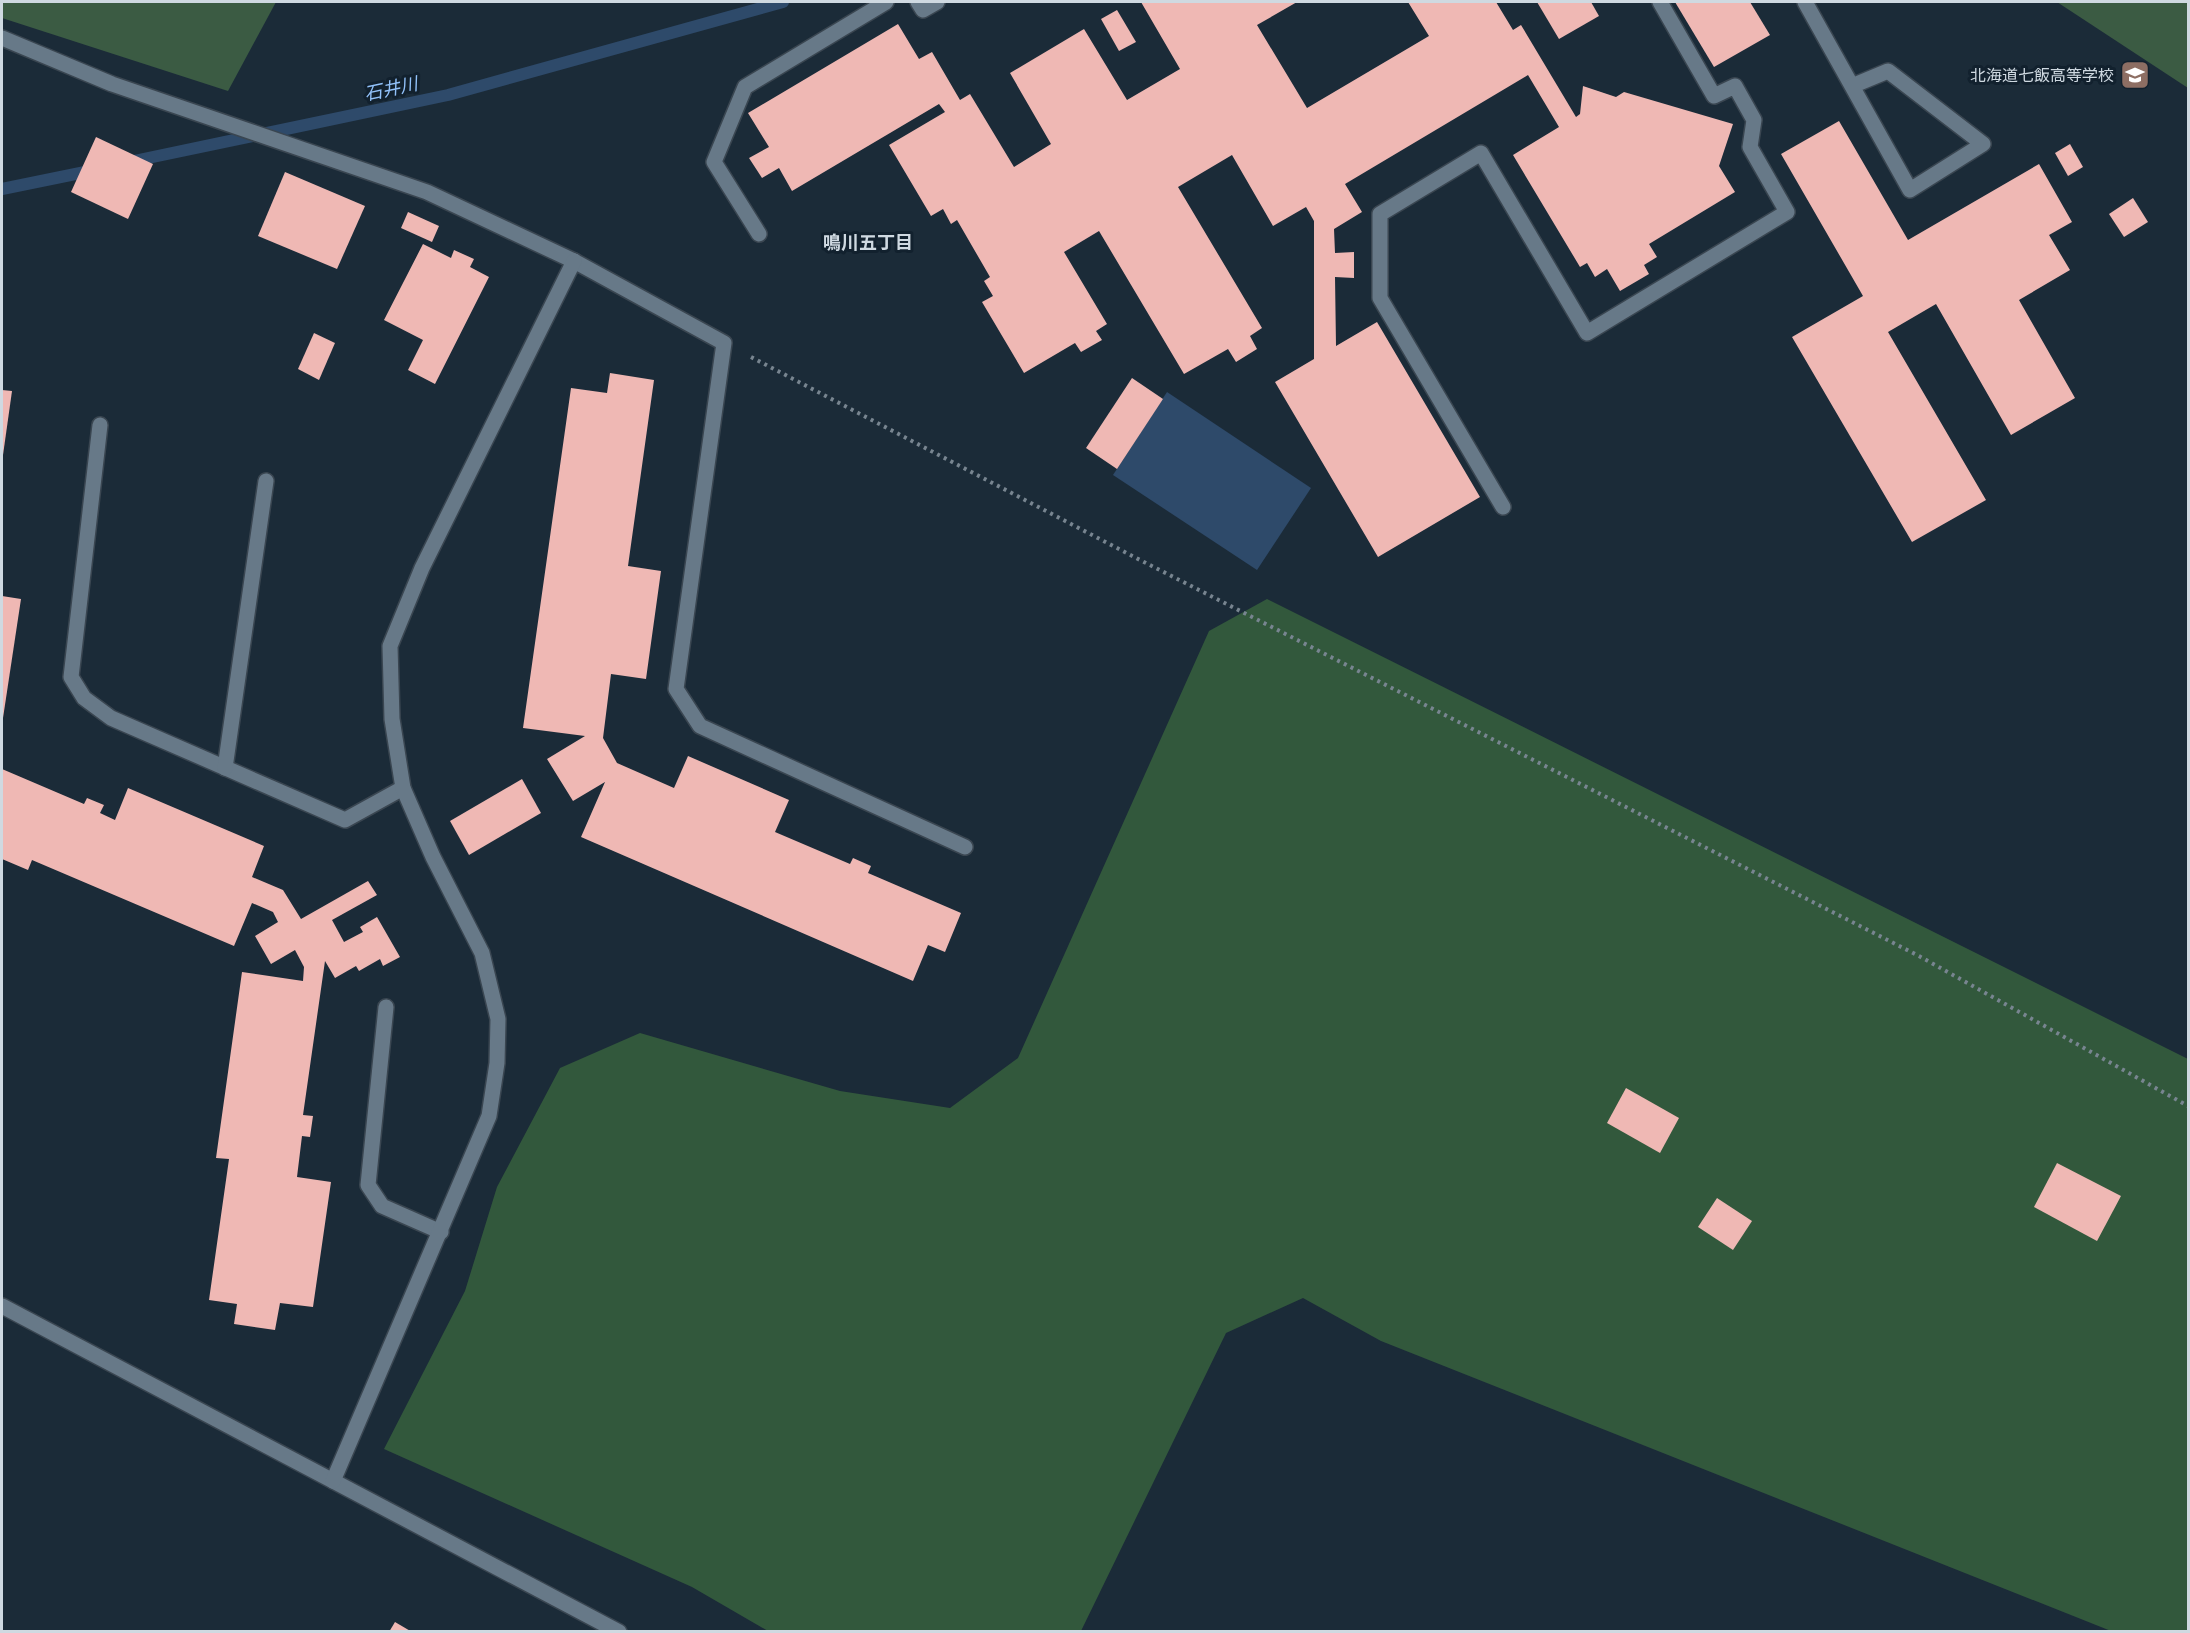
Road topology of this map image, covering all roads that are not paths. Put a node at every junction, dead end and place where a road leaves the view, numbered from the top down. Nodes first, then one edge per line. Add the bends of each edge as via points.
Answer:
1 (886, 2) edge
2 (918, 2) edge
3 (937, 2) edge
4 (1660, 2) edge
5 (1805, 2) edge
6 (2, 38) edge
7 (1852, 86) junction
8 (759, 234) dead end
9 (574, 261) junction
10 (100, 425) dead end
11 (266, 481) dead end
12 (1503, 507) dead end
13 (225, 768) junction
14 (403, 788) junction
15 (965, 847) dead end
16 (386, 1007) dead end
17 (441, 1232) junction
18 (2, 1306) edge
19 (333, 1481) junction
20 (619, 1632) edge

1 - 8 street via 745,87 714,162
2 - 3 street via 923,10
4 - 12 street via 1714,96 1735,86 1754,120 1750,147 1787,212 1587,333 1481,153 1380,214 1380,298
5 - 7 street
6 - 9 street via 112,84 427,192
7 - 7 street via 1888,70 1983,144 1910,190
9 - 14 street via 422,568 390,646 392,719
9 - 15 street via 724,343 676,689 700,726
10 - 13 street via 71,677 84,698 111,718
11 - 13 street
13 - 14 street via 345,820
14 - 17 street via 482,953 498,1019 497,1063 489,1116
16 - 17 street via 368,1185 382,1206
17 - 19 street
18 - 19 street
19 - 20 street

